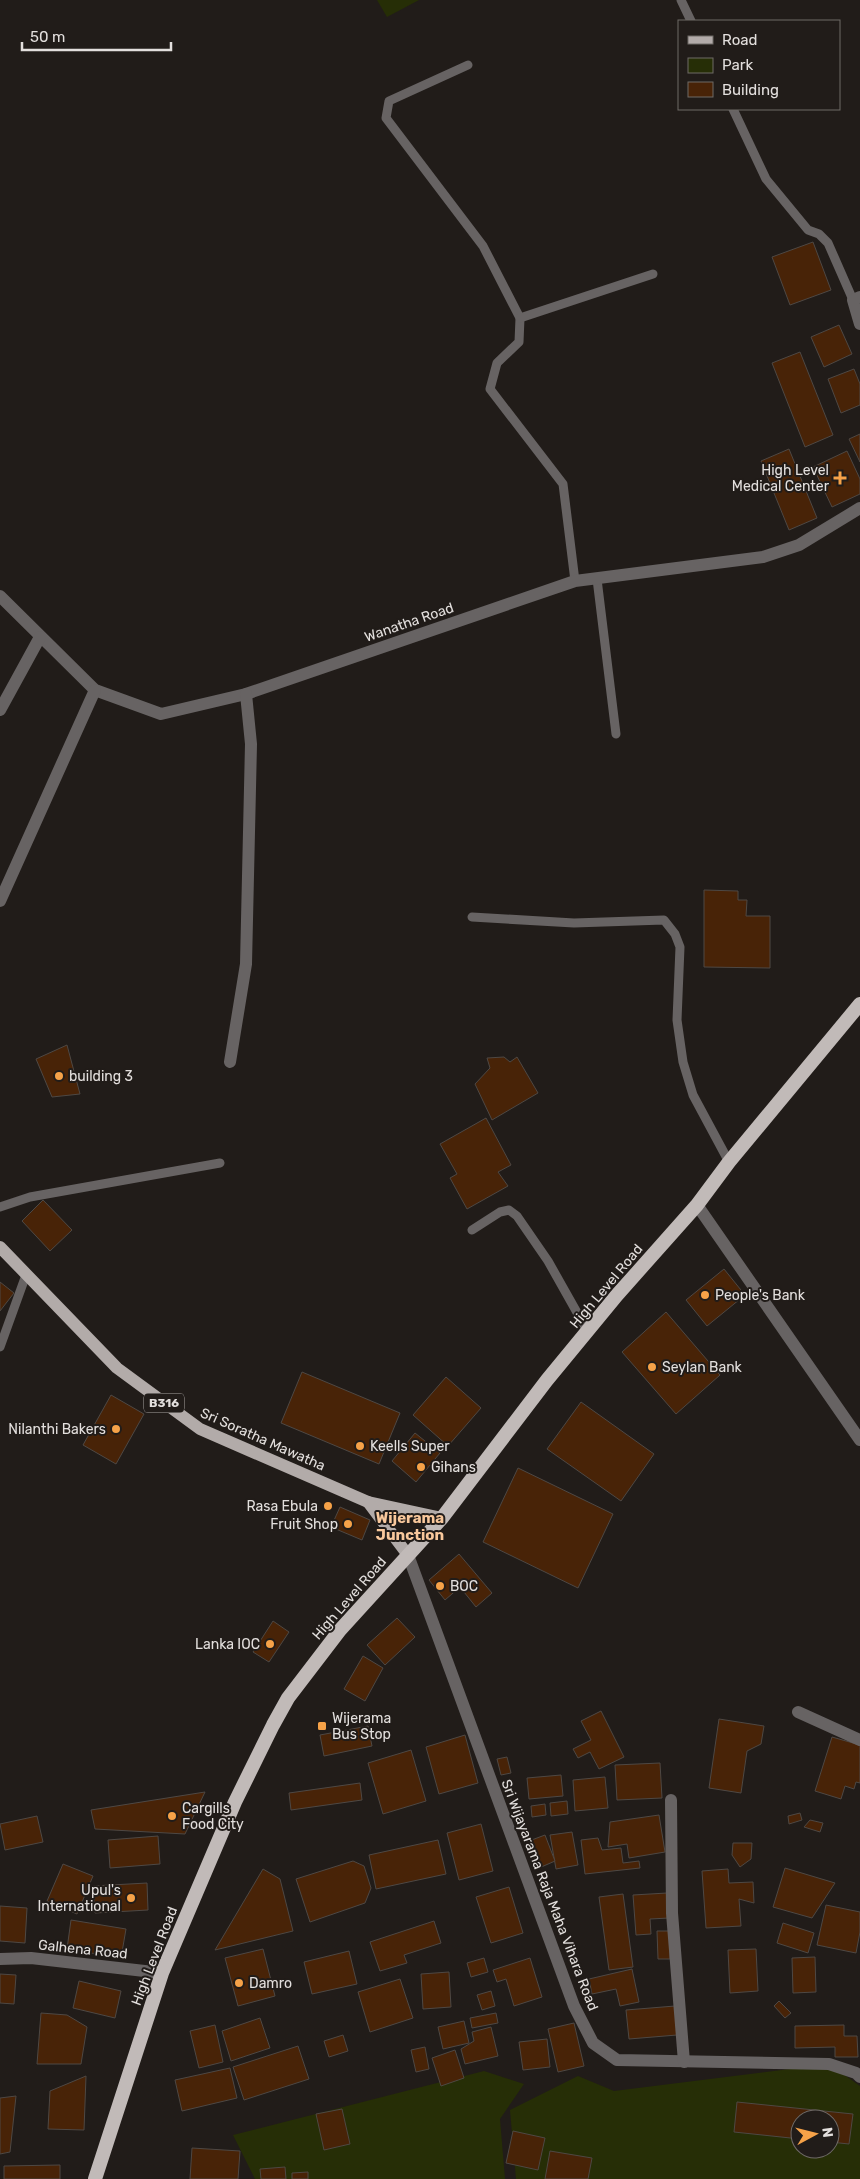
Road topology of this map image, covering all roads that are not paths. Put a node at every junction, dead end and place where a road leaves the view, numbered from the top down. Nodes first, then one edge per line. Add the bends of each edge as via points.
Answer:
1 (681, 0) edge
2 (691, 20) edge
3 (468, 65) dead end
4 (732, 110) edge
5 (653, 274) dead end
6 (856, 298) edge
7 (520, 318) junction
8 (860, 324) edge
9 (860, 508) edge
10 (597, 579) junction
11 (575, 581) junction
12 (0, 596) edge
13 (40, 636) junction
14 (94, 690) junction
15 (246, 694) junction
16 (0, 710) edge
17 (616, 734) dead end
18 (0, 901) edge
19 (472, 917) dead end
20 (860, 1004) edge
21 (230, 1062) dead end
22 (729, 1162) junction
23 (220, 1163) dead end
24 (697, 1206) junction
25 (0, 1207) edge
26 (472, 1230) dead end
27 (0, 1247) edge
28 (26, 1275) junction
29 (588, 1332) junction
30 (0, 1347) edge
31 (860, 1440) edge
32 (368, 1502) junction
33 (442, 1518) junction
34 (408, 1555) junction
35 (798, 1712) dead end
36 (860, 1740) edge
37 (671, 1800) dead end
38 (0, 1959) edge
39 (162, 1973) junction
40 (684, 2062) junction
41 (860, 2077) edge
42 (95, 2179) edge

1 - 2 lane
3 - 7 lane via 390,101 386,118 483,246
4 - 6 lane via 766,179 808,230 819,234 828,243
5 - 7 lane
6 - 8 street
7 - 11 lane via 519,342 497,363 490,388 564,484
9 - 10 street, Wanatha Road via 798,545 763,557
10 - 11 street, Wanatha Road
10 - 17 lane
11 - 15 street, Wanatha Road
12 - 13 street, Wanatha Road
13 - 14 street, Wanatha Road
13 - 16 street
14 - 15 street, Wanatha Road via 161,714
14 - 18 street
15 - 21 street via 251,744 246,964
19 - 22 lane via 574,923 664,920 680,947 677,1020 683,1062 693,1095
20 - 22 highway, High Level Road
22 - 24 highway, High Level Road
23 - 25 lane via 30,1197
24 - 29 highway, High Level Road
24 - 31 street
26 - 29 lane via 500,1212 509,1210 517,1216 548,1261
27 - 28 main road, Sri Soratha Mawatha / B316
28 - 30 lane
28 - 32 main road, Sri Soratha Mawatha / B316 via 117,1368 200,1429
29 - 33 highway, High Level Road via 547,1380
32 - 33 main road, Sri Soratha Mawatha / B316
32 - 34 main road, Sri Soratha Mawatha / B316
33 - 34 highway, High Level Road
34 - 39 highway, High Level Road via 340,1630 276,1718 235,1802
34 - 40 street, Sri Wijayarama Raja Maha Vihara Road via 574,2006 594,2043 617,2060
35 - 36 street
37 - 40 street via 672,1913
38 - 39 street, Galhena Road via 31,1958
39 - 42 highway, High Level Road
40 - 41 street, Sri Wijayarama Raja Maha Vihara Road via 829,2064

